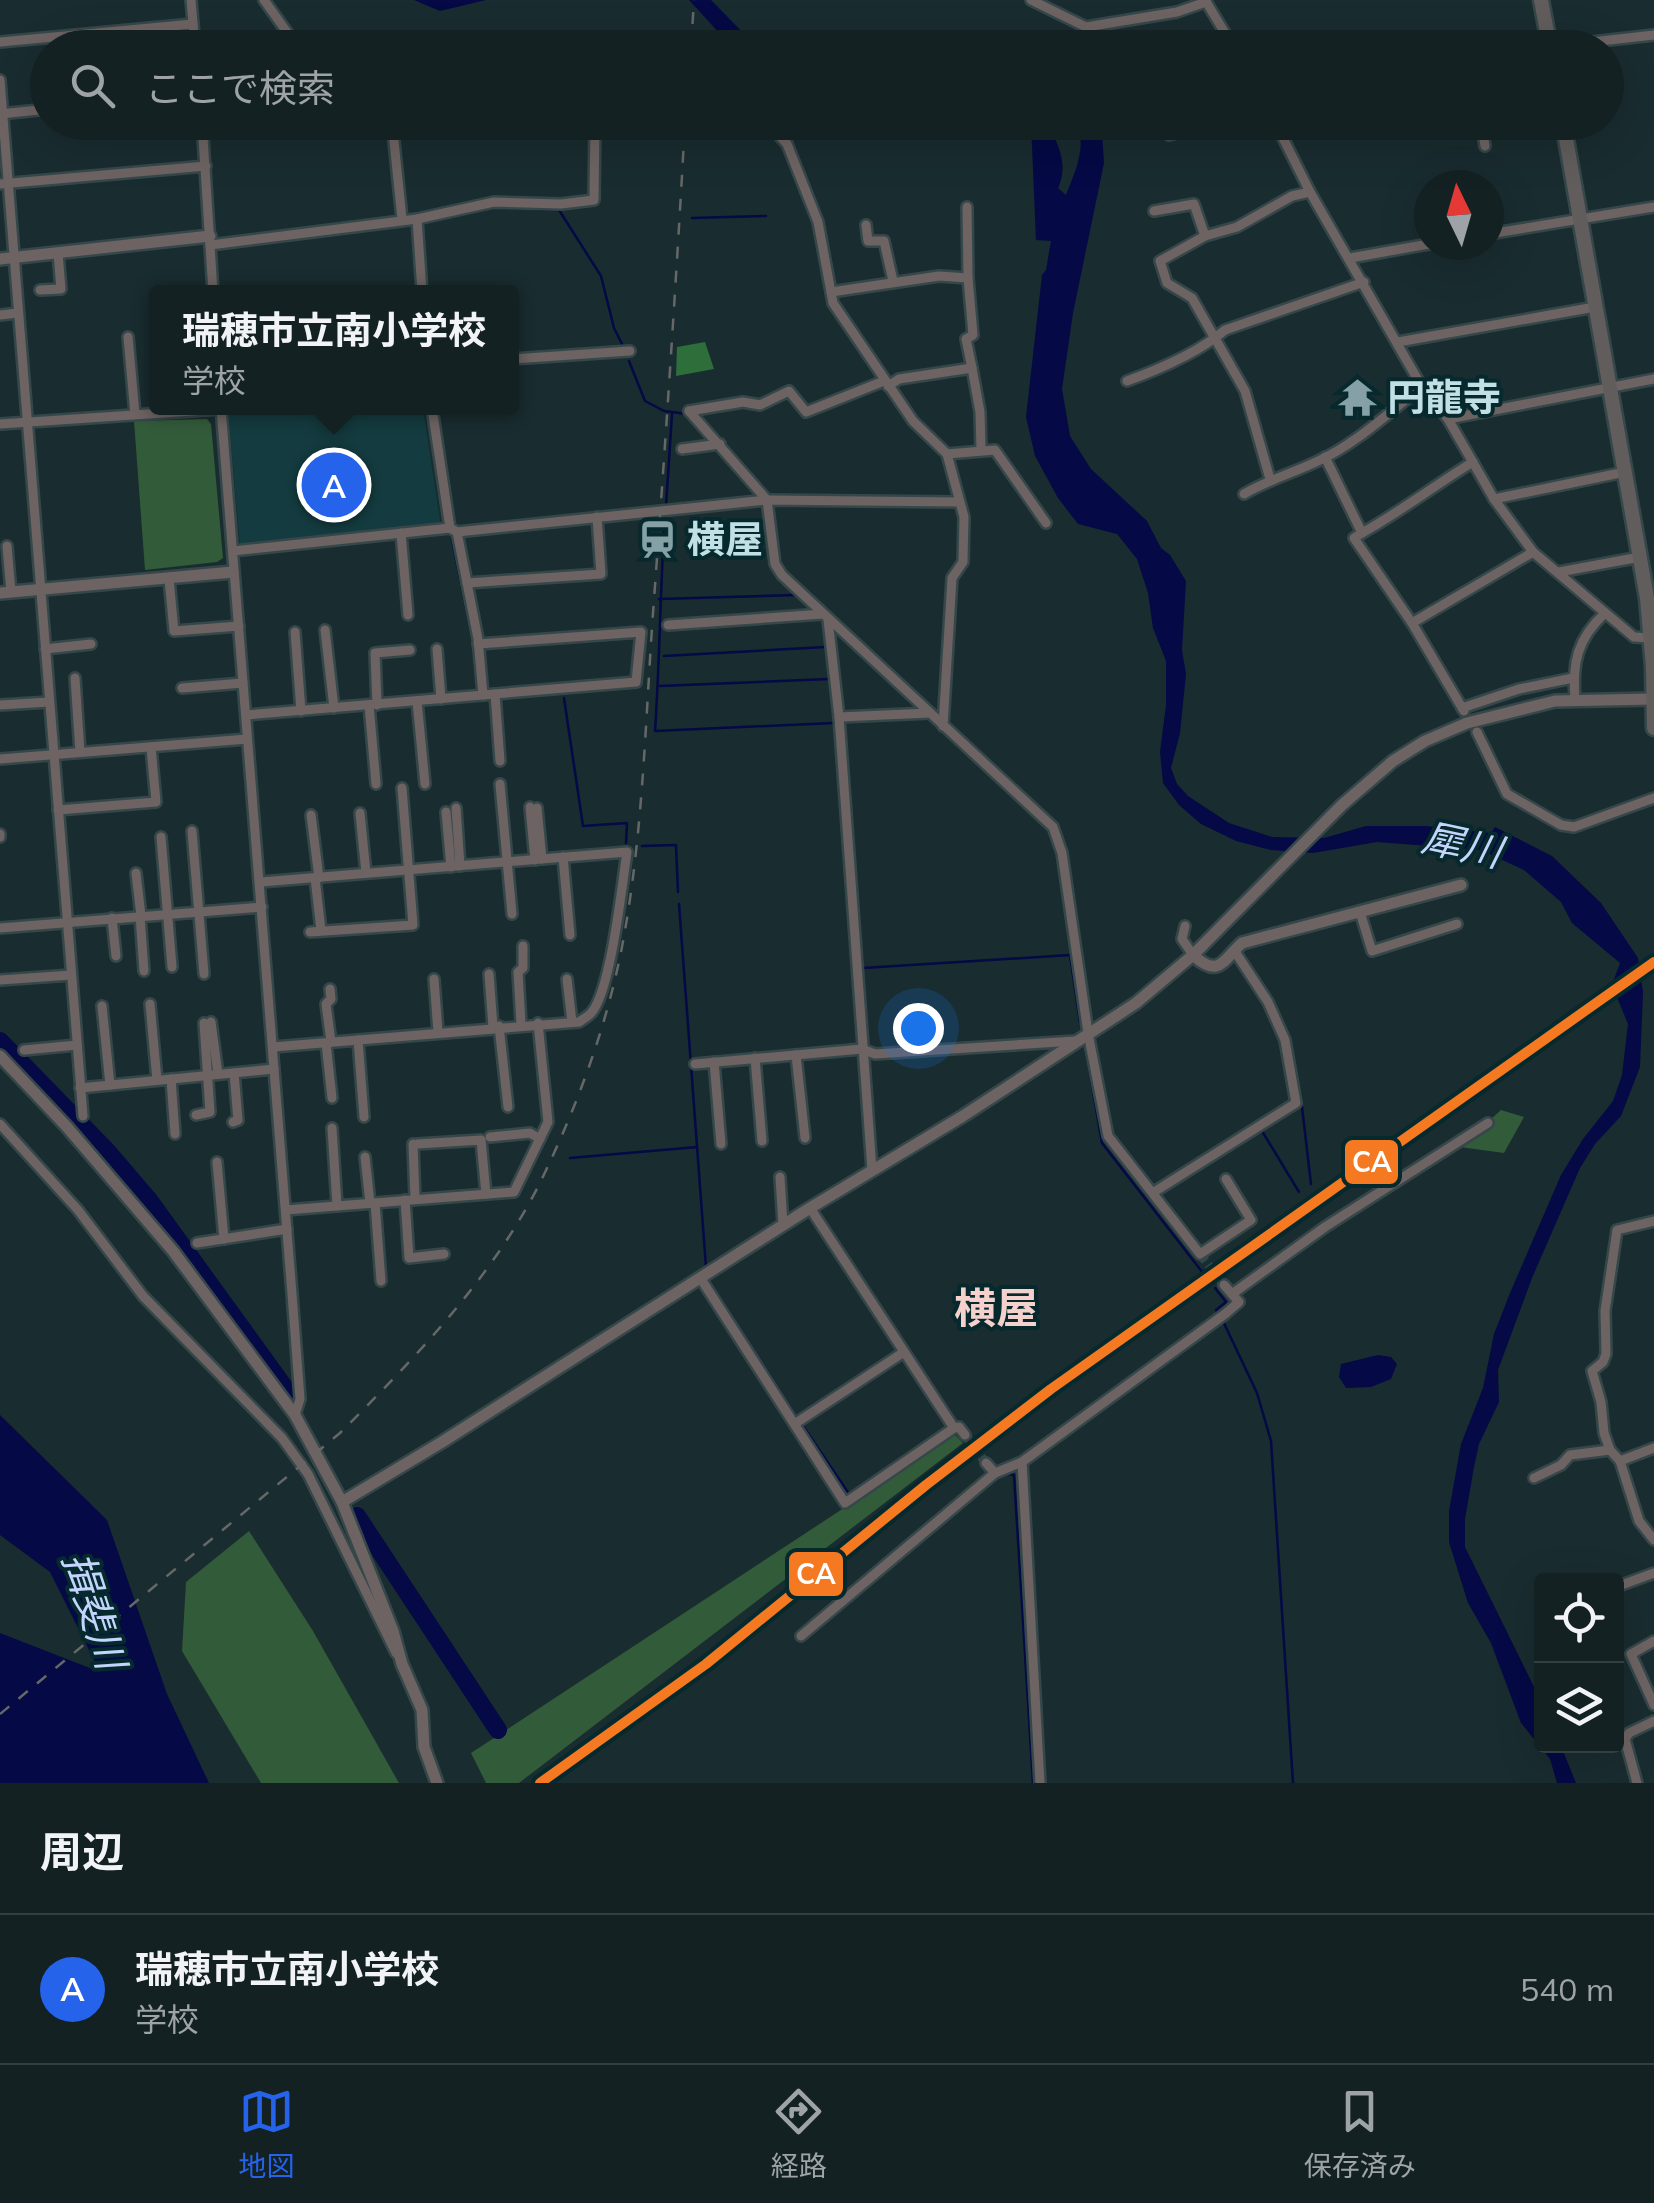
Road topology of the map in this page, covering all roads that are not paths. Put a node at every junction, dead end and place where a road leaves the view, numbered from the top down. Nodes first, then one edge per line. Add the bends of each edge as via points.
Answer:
1 (191, 0) edge
2 (264, 0) edge
3 (1031, 0) edge
4 (1541, 0) edge
5 (1206, 1) edge
6 (193, 24) junction
7 (129, 30) edge
8 (194, 30) edge
9 (280, 30) edge
10 (1223, 30) edge
11 (1546, 30) edge
12 (1654, 34) edge
13 (1624, 38) edge
14 (30, 39) edge
15 (0, 42) edge
16 (0, 80) edge
17 (30, 111) edge
18 (1, 114) edge
19 (204, 140) edge
20 (394, 140) edge
21 (595, 140) edge
22 (783, 140) edge
23 (1284, 140) edge
24 (1484, 140) edge
25 (1566, 140) edge
26 (1485, 146) dead end
27 (206, 166) junction
28 (4, 184) edge
29 (1310, 192) junction
30 (1654, 206) edge
31 (966, 207) dead end
32 (1154, 210) dead end
33 (417, 218) junction
34 (402, 219) junction
35 (1580, 219) junction
36 (866, 224) dead end
37 (1504, 232) edge
38 (1205, 236) junction
39 (210, 240) junction
40 (1414, 247) edge
41 (58, 253) junction
42 (7, 258) edge
43 (1350, 258) junction
44 (968, 278) junction
45 (894, 281) junction
46 (1364, 282) junction
47 (213, 285) edge
48 (422, 285) edge
49 (40, 290) dead end
50 (831, 292) junction
51 (1595, 307) junction
52 (18, 313) junction
53 (0, 314) edge
54 (128, 337) dead end
55 (1214, 340) junction
56 (1398, 342) junction
57 (630, 351) dead end
58 (519, 359) edge
59 (972, 368) junction
60 (1654, 380) edge
61 (1126, 381) dead end
62 (886, 384) junction
63 (1422, 386) junction
64 (1610, 387) junction
65 (149, 413) edge
66 (136, 414) junction
67 (222, 415) edge
68 (433, 415) edge
69 (1448, 419) junction
70 (27, 422) junction
71 (0, 424) edge
72 (720, 444) junction
73 (682, 449) dead end
74 (981, 450) junction
75 (947, 454) junction
76 (1325, 458) junction
77 (1473, 462) junction
78 (1625, 472) junction
79 (1270, 479) junction
80 (1244, 494) dead end
81 (1494, 499) junction
82 (767, 500) junction
83 (960, 502) junction
84 (597, 517) junction
85 (1046, 524) dead end
86 (453, 530) junction
87 (400, 533) junction
88 (1362, 533) junction
89 (6, 546) dead end
90 (234, 551) junction
91 (1533, 552) junction
92 (1647, 556) edge
93 (234, 572) junction
94 (1559, 572) junction
95 (169, 579) junction
96 (467, 583) junction
97 (40, 589) junction
98 (5, 592) edge
99 (1605, 612) junction
100 (408, 616) dead end
101 (825, 617) junction
102 (1412, 622) junction
103 (668, 625) dead end
104 (238, 626) junction
105 (325, 630) dead end
106 (294, 632) dead end
107 (1652, 638) junction
108 (91, 644) dead end
109 (478, 644) junction
110 (45, 649) junction
111 (436, 649) dead end
112 (410, 650) dead end
113 (75, 678) dead end
114 (1573, 678) junction
115 (243, 683) junction
116 (182, 688) dead end
117 (495, 694) junction
118 (483, 695) junction
119 (442, 699) junction
120 (1654, 699) edge
121 (1576, 700) junction
122 (417, 701) junction
123 (49, 702) junction
124 (373, 705) junction
125 (0, 706) edge
126 (334, 708) junction
127 (301, 711) junction
128 (930, 713) junction
129 (246, 715) junction
130 (839, 717) junction
131 (1654, 725) edge
132 (944, 726) junction
133 (1477, 732) dead end
134 (247, 739) junction
135 (151, 747) junction
136 (80, 752) junction
137 (54, 754) junction
138 (0, 759) edge
139 (500, 761) dead end
140 (376, 784) dead end
141 (425, 784) dead end
142 (500, 784) dead end
143 (402, 788) dead end
144 (1654, 798) edge
145 (534, 807) dead end
146 (58, 810) junction
147 (451, 810) dead end
148 (360, 812) dead end
149 (311, 814) dead end
150 (192, 831) dead end
151 (162, 837) dead end
152 (562, 857) junction
153 (538, 859) junction
154 (506, 862) junction
155 (455, 866) junction
156 (410, 869) junction
157 (366, 873) junction
158 (136, 874) dead end
159 (317, 878) junction
160 (261, 882) junction
161 (1461, 884) dead end
162 (262, 907) junction
163 (199, 912) junction
164 (1360, 912) junction
165 (168, 914) junction
166 (512, 914) dead end
167 (140, 916) junction
168 (112, 918) junction
169 (66, 921) junction
170 (1457, 924) dead end
171 (1185, 926) dead end
172 (0, 928) edge
173 (570, 935) dead end
174 (523, 946) dead end
175 (1234, 950) junction
176 (1194, 955) junction
177 (116, 956) dead end
178 (172, 966) dead end
179 (144, 971) dead end
180 (204, 974) dead end
181 (488, 974) dead end
182 (70, 975) junction
183 (434, 979) dead end
184 (567, 979) dead end
185 (0, 980) edge
186 (330, 990) dead end
187 (150, 1004) dead end
188 (102, 1006) dead end
189 (208, 1022) dead end
190 (572, 1022) junction
191 (538, 1023) junction
192 (521, 1024) junction
193 (496, 1027) junction
194 (438, 1032) junction
195 (1088, 1033) junction
196 (358, 1040) junction
197 (1076, 1040) junction
198 (329, 1042) junction
199 (76, 1044) junction
200 (273, 1046) junction
201 (862, 1049) junction
202 (24, 1050) dead end
203 (796, 1055) junction
204 (0, 1056) edge
205 (755, 1058) junction
206 (714, 1062) junction
207 (695, 1064) dead end
208 (274, 1068) junction
209 (234, 1072) junction
210 (213, 1075) junction
211 (171, 1079) junction
212 (157, 1080) junction
213 (110, 1085) junction
214 (80, 1088) junction
215 (332, 1098) dead end
216 (508, 1107) dead end
217 (196, 1115) dead end
218 (83, 1116) dead end
219 (364, 1117) dead end
220 (232, 1122) dead end
221 (1488, 1123) dead end
222 (0, 1124) edge
223 (332, 1128) dead end
224 (175, 1134) dead end
225 (490, 1137) dead end
226 (540, 1138) junction
227 (804, 1138) dead end
228 (762, 1141) dead end
229 (721, 1144) dead end
230 (365, 1157) dead end
231 (217, 1162) dead end
232 (872, 1170) junction
233 (780, 1177) dead end
234 (1226, 1180) dead end
235 (1154, 1192) junction
236 (486, 1194) junction
237 (410, 1200) junction
238 (372, 1203) junction
239 (338, 1206) junction
240 (810, 1208) junction
241 (286, 1210) junction
242 (1654, 1221) edge
243 (783, 1226) junction
244 (287, 1228) junction
245 (224, 1239) junction
246 (197, 1244) dead end
247 (444, 1254) dead end
248 (701, 1278) junction
249 (381, 1280) dead end
250 (1224, 1285) tunnel mouth
251 (1232, 1294) junction
252 (904, 1352) junction
253 (296, 1414) junction
254 (796, 1423) junction
255 (954, 1428) junction
256 (964, 1435) tunnel mouth
257 (1654, 1448) edge
258 (1610, 1450) junction
259 (1620, 1460) junction
260 (1022, 1462) junction
261 (986, 1463) tunnel mouth
262 (995, 1473) junction
263 (1534, 1478) dead end
264 (342, 1502) junction
265 (1654, 1540) edge
266 (1654, 1573) edge
267 (1624, 1585) edge
268 (801, 1636) dead end
269 (1654, 1641) edge
270 (402, 1664) junction
271 (1654, 1706) edge
272 (1654, 1721) edge
273 (437, 1783) edge
274 (1040, 1783) edge
275 (1637, 1783) edge

1 - 6 street
2 - 9 street
3 - 5 street via 1086,28
4 - 11 main road
5 - 10 street
6 - 7 street
6 - 8 street
12 - 13 street
14 - 15 street
16 - 18 street
17 - 18 street
18 - 28 street
19 - 27 street
20 - 34 street
21 - 33 street via 594,200 494,202
22 - 50 street via 818,222
23 - 29 street
24 - 26 street
25 - 35 main road
27 - 28 street
27 - 39 street
28 - 42 street
29 - 38 street
29 - 43 street
30 - 35 street
31 - 44 street
32 - 38 street via 1194,204
33 - 34 street
33 - 48 street
34 - 39 street
35 - 37 street
35 - 51 main road
36 - 45 street via 868,241 884,241
38 - 55 street via 1160,261 1167,284 1192,298
39 - 41 street
39 - 47 street
40 - 43 street
41 - 42 street
41 - 49 street via 62,289
42 - 52 street
43 - 46 street
44 - 45 street
44 - 59 street
45 - 50 street
46 - 55 street via 1225,330
46 - 56 street
50 - 62 street
51 - 56 street
51 - 64 main road
52 - 53 street
52 - 70 street
54 - 66 street
55 - 61 street
55 - 79 street via 1246,391
56 - 63 street
57 - 58 street
59 - 62 street
59 - 74 street
60 - 64 street
62 - 72 street via 806,412 790,391 760,405 689,411
62 - 75 street
63 - 69 street
63 - 76 street
64 - 69 street
64 - 78 main road
65 - 66 street
66 - 70 street
67 - 90 street
68 - 86 street
69 - 77 street
70 - 71 street
70 - 97 street
72 - 73 street
72 - 82 street
74 - 75 street
74 - 85 street via 994,450
75 - 83 street
76 - 79 street
76 - 88 street
77 - 81 street
77 - 88 street
78 - 81 street
78 - 92 main road
79 - 80 street
81 - 91 street
82 - 83 street
82 - 84 street
82 - 101 street via 775,564
83 - 132 street via 963,562 952,578
84 - 86 street
84 - 96 street via 601,574
86 - 87 street
86 - 96 street
87 - 90 street
87 - 100 street
88 - 102 street via 1354,538
89 - 98 street
90 - 93 street
91 - 94 street
91 - 102 street
92 - 94 street
92 - 107 main road
93 - 95 street
93 - 104 street
94 - 99 street
95 - 97 street
95 - 104 street via 174,631
96 - 109 street
97 - 98 street
97 - 110 street
99 - 107 street via 1634,636
99 - 114 street via 1585,631
101 - 103 street
101 - 128 street
101 - 130 street
102 - 114 street via 1463,709
104 - 115 street
105 - 126 street
106 - 127 street
107 - 120 main road
108 - 110 street
109 - 117 street via 640,632 636,682
109 - 118 street
110 - 123 street
111 - 119 street
112 - 124 street via 375,653
113 - 136 street
114 - 121 street
115 - 116 street
115 - 129 street
117 - 118 street
117 - 139 street
118 - 119 street
119 - 122 street
120 - 121 street
120 - 131 main road
121 - 176 street via 1467,722 1394,761
122 - 124 street
122 - 141 street
123 - 125 street
123 - 137 street
124 - 126 street
124 - 140 street
126 - 127 street
127 - 129 street
128 - 130 street
128 - 132 street
129 - 134 street
130 - 201 street
132 - 195 street via 1060,839
133 - 144 street via 1507,794 1561,825 1574,827
134 - 135 street
134 - 160 street
135 - 136 street
135 - 146 street via 156,802
136 - 137 street
137 - 138 street
137 - 146 street
142 - 154 street
143 - 156 street
145 - 153 street
146 - 169 street
147 - 155 street
148 - 157 street
149 - 159 street
150 - 163 street
151 - 165 street
152 - 153 street
152 - 173 street
152 - 190 street via 626,852 601,994 591,1014
153 - 154 street
154 - 155 street
154 - 166 street
155 - 156 street
156 - 157 street
156 - 159 street via 413,924 315,931
157 - 159 street
158 - 167 street
159 - 160 street
160 - 162 street
161 - 164 street
162 - 163 street
162 - 200 street
163 - 165 street
163 - 180 street
164 - 170 street via 1372,951
164 - 175 street via 1242,942
165 - 167 street
165 - 178 street
167 - 168 street
167 - 179 street
168 - 169 street
168 - 177 street
169 - 172 street
169 - 182 street
171 - 176 street via 1182,938
174 - 192 street
175 - 176 street via 1213,967
175 - 235 street via 1285,1040 1296,1103
176 - 195 street via 1136,1004
181 - 193 street
182 - 185 street
182 - 199 street
183 - 194 street
184 - 190 street
186 - 198 street
187 - 212 street
188 - 213 street
189 - 210 street
190 - 191 street
191 - 192 street
191 - 226 street via 548,1122
192 - 193 street
193 - 194 street
193 - 216 street
194 - 196 street
195 - 197 street
195 - 235 street via 1108,1136
196 - 198 street
196 - 219 street
197 - 201 street via 875,1054
197 - 232 street
198 - 200 street
198 - 215 street
199 - 202 street
199 - 214 street
200 - 208 street
201 - 203 street
201 - 232 street
203 - 205 street
203 - 227 street
204 - 253 street via 173,1251
205 - 206 street
205 - 228 street
206 - 207 street
206 - 229 street
208 - 209 street
208 - 241 street
209 - 210 street
209 - 220 street via 238,1120
210 - 211 street
210 - 217 street via 210,1112
211 - 212 street
211 - 224 street
212 - 213 street
213 - 214 street
214 - 218 street
221 - 251 street
222 - 270 street via 143,1296 282,1438 308,1474
223 - 239 street
225 - 226 street
226 - 236 street via 514,1192
230 - 238 street
231 - 245 street
232 - 240 street
233 - 243 street
234 - 235 street via 1251,1220 1200,1254
236 - 237 street
236 - 237 street via 480,1140 415,1144
237 - 238 street
237 - 247 street via 409,1258
238 - 239 street
238 - 249 street
239 - 241 street
240 - 243 street
240 - 252 street
241 - 244 street
242 - 258 street via 1616,1230 1604,1310 1606,1354 1592,1371
243 - 248 street
244 - 245 street
244 - 253 street
245 - 246 street
248 - 254 street
248 - 264 street
250 - 251 street
251 - 260 street via 1239,1302
252 - 254 street
252 - 255 street
253 - 264 street
254 - 255 street via 845,1503
255 - 256 street
257 - 259 street
258 - 259 street
258 - 263 street via 1570,1455
259 - 265 street via 1639,1521
260 - 262 street
260 - 274 street
261 - 262 street
262 - 268 street
264 - 270 street
266 - 267 street
269 - 271 street via 1631,1654
270 - 273 street via 422,1710 424,1747
272 - 275 street via 1625,1739

